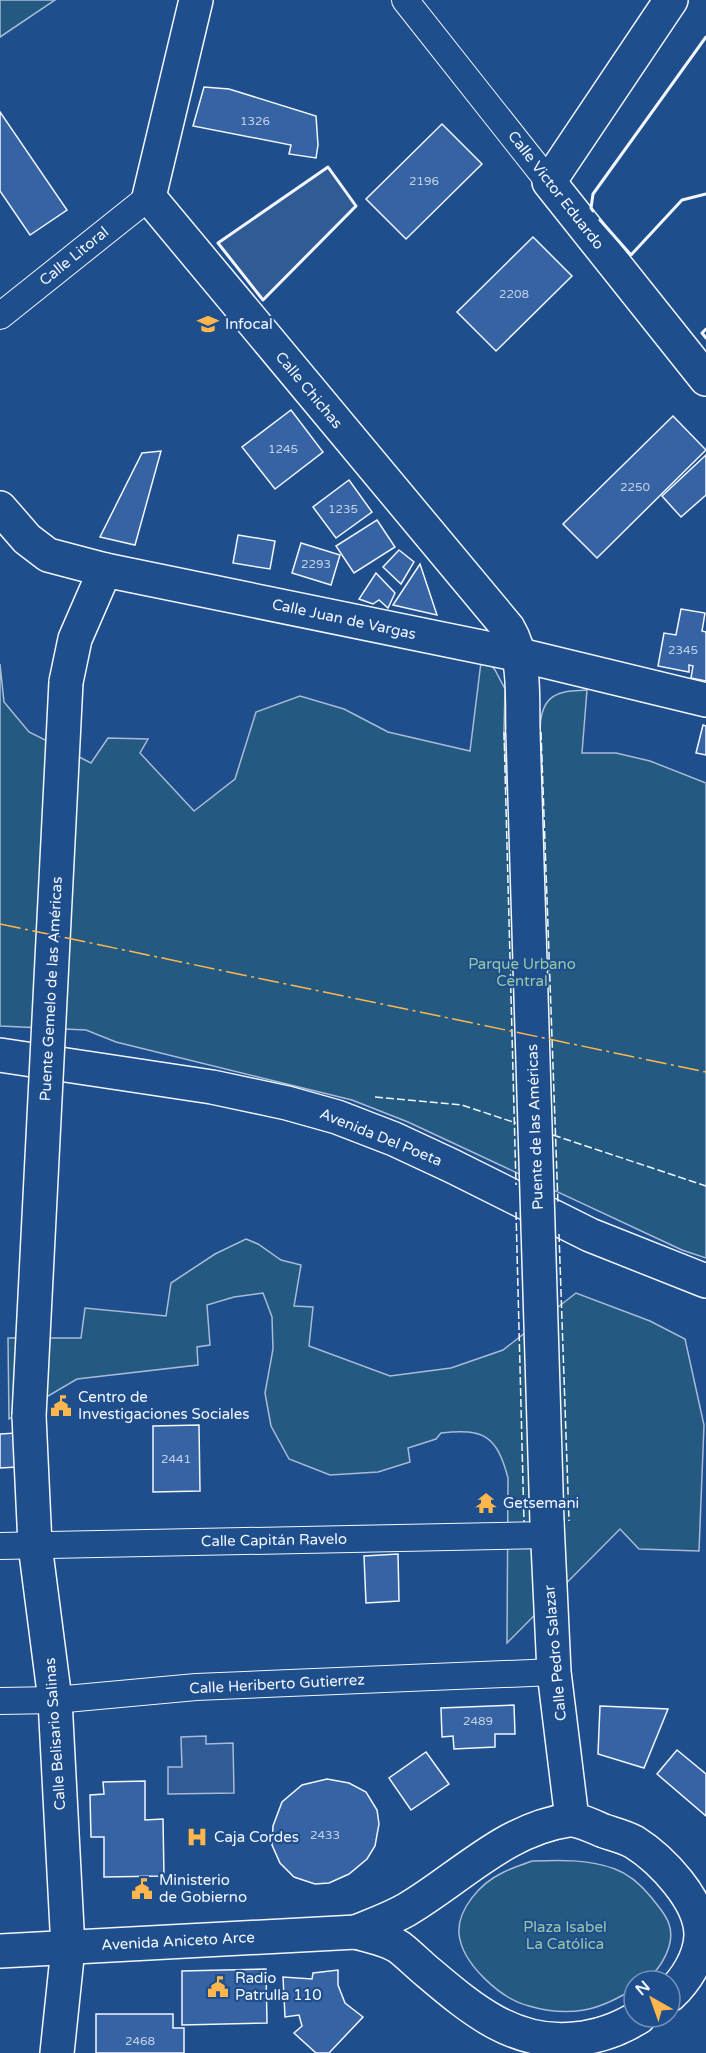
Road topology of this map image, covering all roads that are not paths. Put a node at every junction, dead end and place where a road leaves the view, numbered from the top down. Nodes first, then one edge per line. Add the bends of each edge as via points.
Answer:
1 (196, 0) edge
2 (405, 0) edge
3 (671, 0) edge
4 (549, 182) junction
5 (149, 196) junction
6 (0, 316) edge
7 (706, 379) edge
8 (0, 508) edge
9 (105, 570) junction
10 (520, 655) junction
11 (706, 700) edge
12 (523, 732) joint
13 (0, 1055) edge
14 (706, 1281) edge
15 (29, 1416) joint
16 (547, 1528) junction
17 (35, 1545) junction
18 (0, 1546) edge
19 (554, 1672) junction
20 (55, 1700) junction
21 (0, 1701) edge
22 (572, 1820) junction
23 (356, 1932) junction
24 (703, 1935) edge
25 (68, 1948) junction
26 (0, 1951) edge
27 (682, 1983) edge
28 (622, 2025) edge
29 (503, 2027) junction
30 (580, 2045) edge
31 (57, 2053) edge
32 (528, 2053) edge

1 - 5 main road
2 - 4 street, Calle Victor Eduardo
3 - 4 main road
4 - 7 main road, Calle Victor Eduardo
5 - 6 street, Calle Litoral
5 - 10 main road, Calle Chichas via 508,628
8 - 9 main road, Calle Juan de Vargas via 27,539 48,555
9 - 10 main road, Calle Juan de Vargas
9 - 15 main road, Puente Gemelo de las Américas, bridge via 75,639 66,682
10 - 11 main road, Calle Juan de Vargas
10 - 12 main road, Calle Chichas
12 - 16 main road, Puente de las Américas, bridge
13 - 14 main road, Avenida Del Poeta via 212,1087 338,1117 442,1161 590,1235
15 - 17 main road, Calle Belisario Salinas
16 - 17 street, Calle Capitán Ravelo
16 - 19 main road, Calle Pedro Salazar
17 - 18 street, Calle Capitán Ravelo
17 - 20 main road, Calle Belisario Salinas
19 - 20 street, Calle Heriberto Gutierrez via 196,1687
19 - 22 main road, Calle Pedro Salazar
20 - 21 street, Calle Heriberto Gutierrez
20 - 25 main road, Calle Belisario Salinas
22 - 23 main road, Avenida Aniceto Arce via 497,1848 407,1909
22 - 24 main road via 633,1841 663,1865 682,1888
23 - 25 main road, Avenida Aniceto Arce
23 - 29 main road, Avenida Aniceto Arce via 397,1946 476,2011
24 - 27 main road via 694,1963
25 - 26 main road, Avenida Aniceto Arce
25 - 31 main road, Calle Belisario Salinas
28 - 30 main road, Avenida Aniceto Arce
29 - 30 main road, Avenida Aniceto Arce via 528,2037
29 - 32 main road

